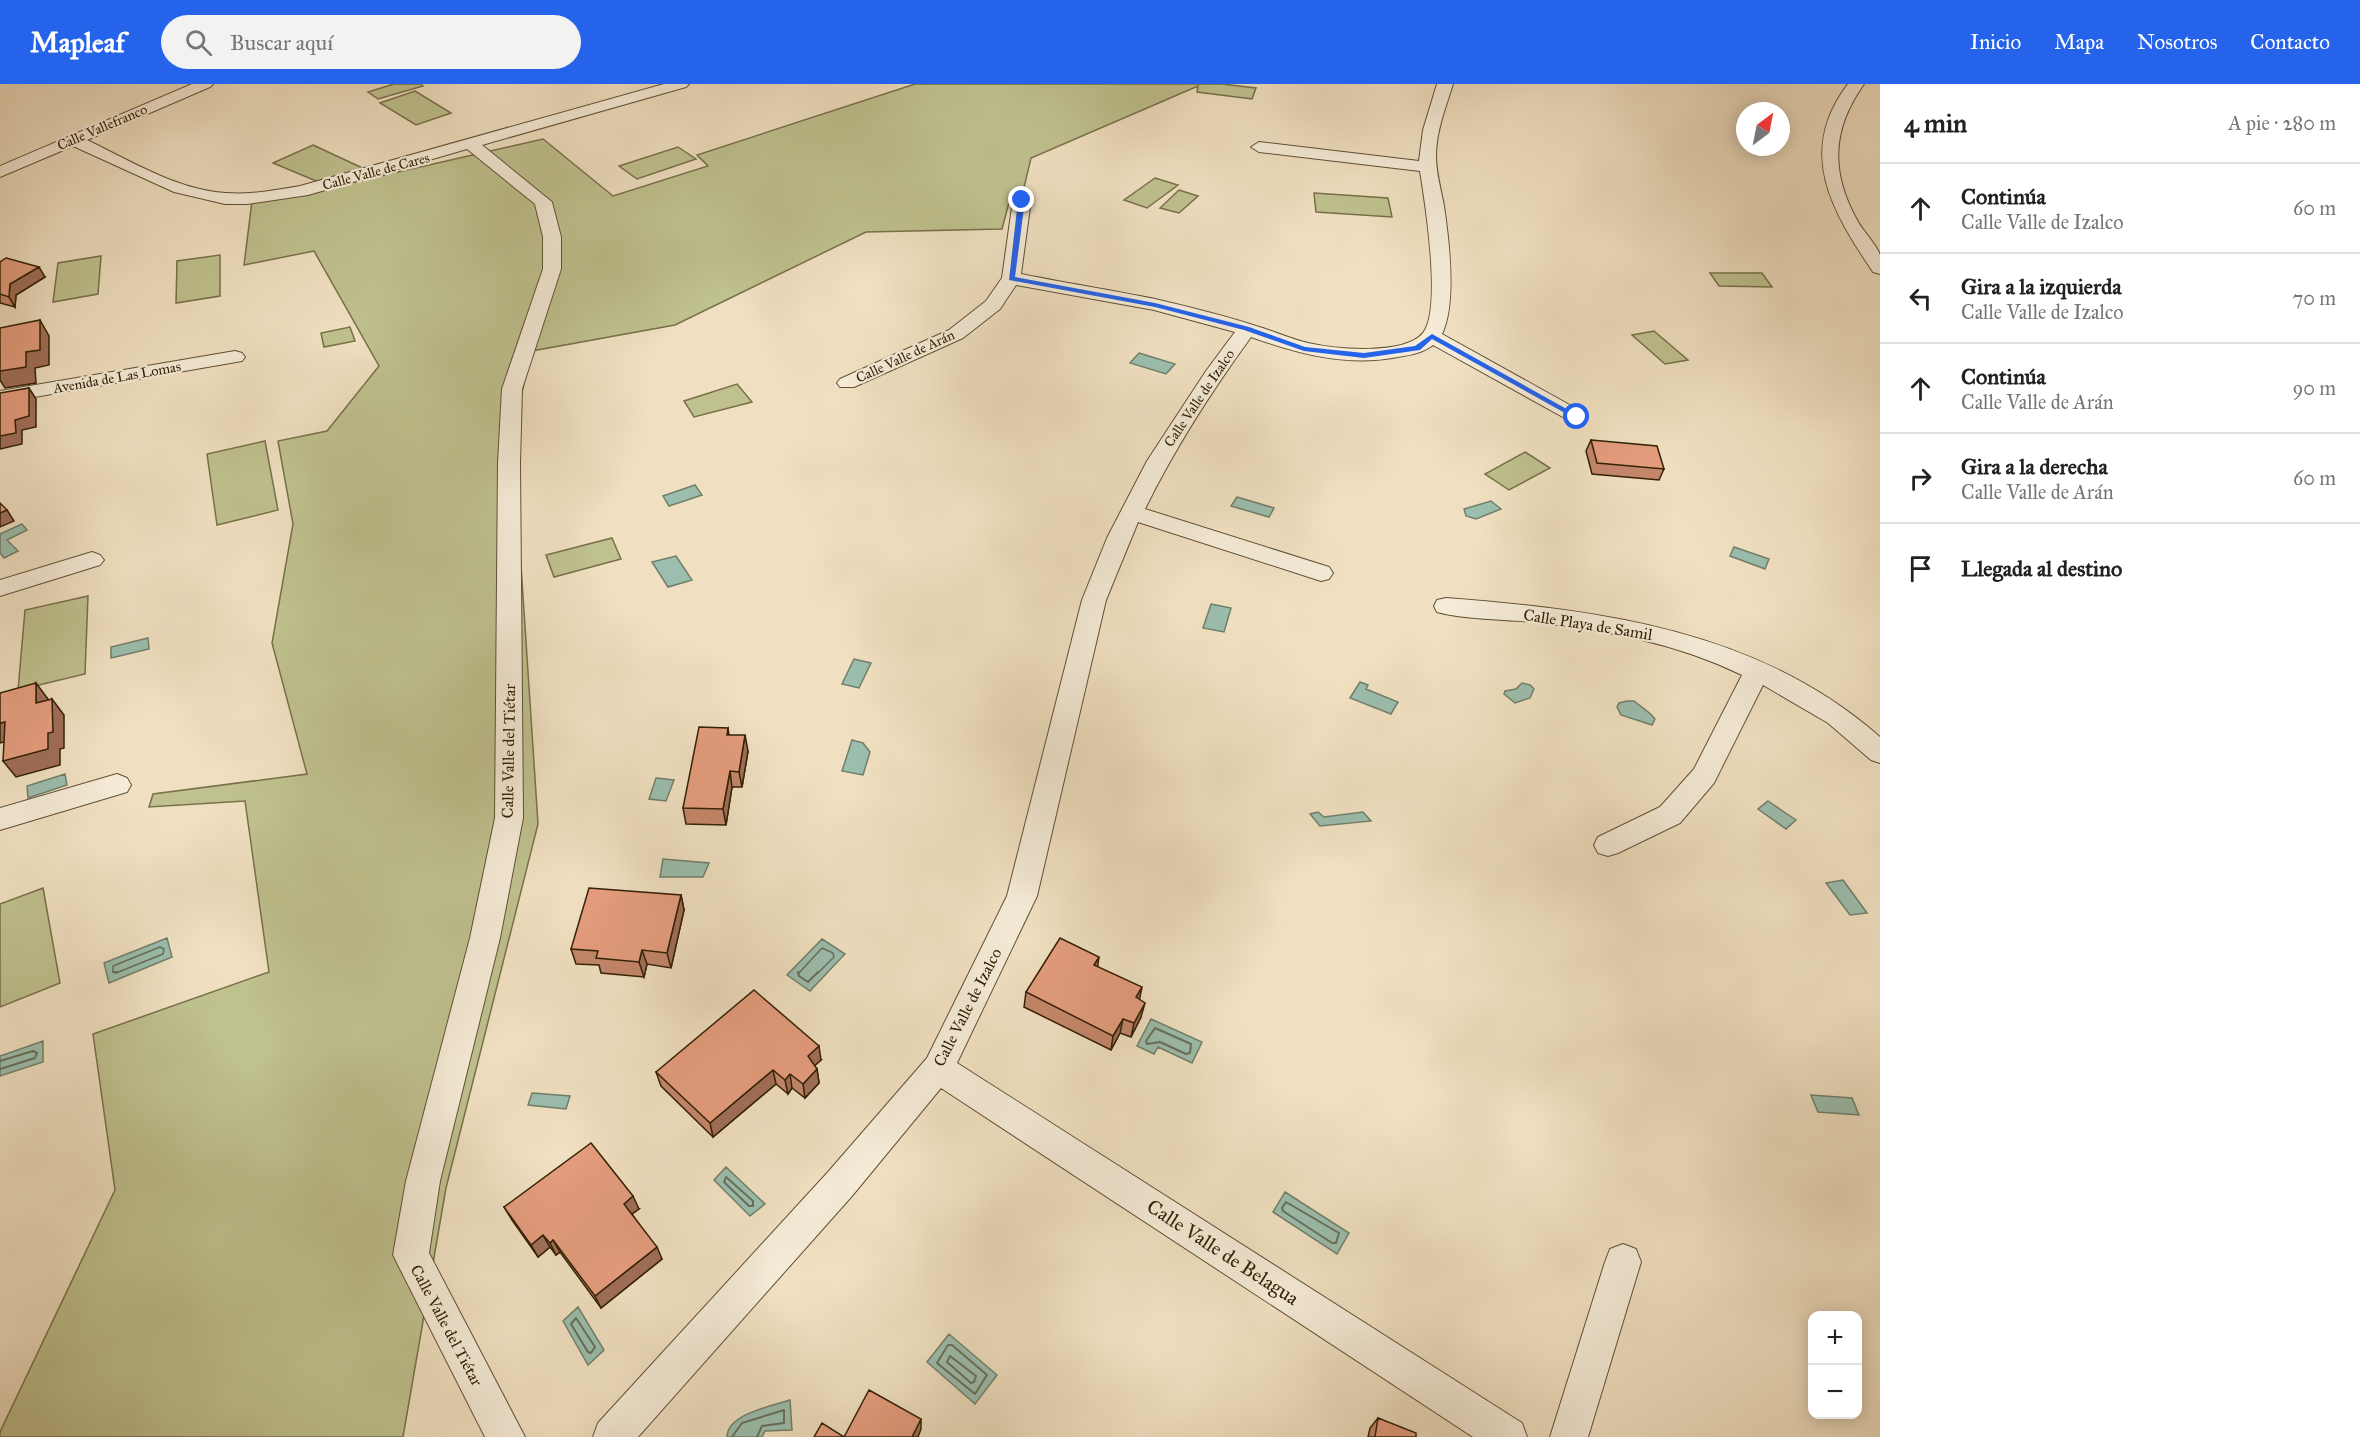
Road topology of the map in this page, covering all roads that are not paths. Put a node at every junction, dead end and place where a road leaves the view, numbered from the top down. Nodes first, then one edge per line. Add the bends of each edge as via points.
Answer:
1 (205, 84) edge
2 (681, 84) edge
3 (1445, 84) edge
4 (1856, 84) edge
5 (73, 140) junction
6 (472, 145) junction
7 (1259, 147) dead end
8 (1428, 167) junction
9 (0, 171) edge
10 (1022, 200) dead end
11 (1880, 268) edge
12 (1011, 278) junction
13 (1247, 329) junction
14 (1432, 336) junction
15 (235, 357) dead end
16 (848, 383) dead end
17 (0, 397) edge
18 (1577, 417) dead end
19 (1131, 512) junction
20 (92, 560) dead end
21 (1321, 573) dead end
22 (0, 588) edge
23 (1446, 606) dead end
24 (1757, 671) junction
25 (1880, 753) edge
26 (117, 785) dead end
27 (0, 819) edge
28 (1608, 845) dead end
29 (938, 1068) junction
30 (1623, 1262) dead end
31 (506, 1437) edge
32 (612, 1437) edge
33 (1508, 1437) edge
34 (1569, 1437) edge

1 - 5 street, Calle Vallefranco
2 - 6 street, Calle Valle de Cares
3 - 8 street via 1428,147
4 - 11 street via 1842,99 1832,125 1831,172 1841,207
5 - 6 street, Calle Valle de Cares via 166,183 209,197 245,200 302,191
5 - 9 street, Calle Vallefranco
6 - 31 street, Calle Valle del Tiétar via 543,202 552,237 552,268 512,389 508,818 485,938 423,1181 411,1255
7 - 8 street
8 - 14 street via 1435,195 1440,284
10 - 12 street, Calle Valle de Arán
12 - 13 street via 1155,305
12 - 16 street, Calle Valle de Arán via 993,305 956,334
13 - 14 street via 1304,349 1364,355 1417,348
13 - 19 street, Calle Valle de Izalco via 1158,460
14 - 18 street
15 - 17 street, Avenida de Las Lomas
19 - 21 street
19 - 29 street, Calle Valle de Izalco via 1094,600 1022,896
20 - 22 street
23 - 24 street, Calle Playa de Samil via 1539,614 1641,630
24 - 25 street, Calle Playa de Samil via 1832,713
24 - 28 street via 1704,776 1670,815
26 - 27 street
29 - 32 street, Calle Valle de Izalco via 840,1184
29 - 33 street, Calle Valle de Belagua
30 - 34 street

